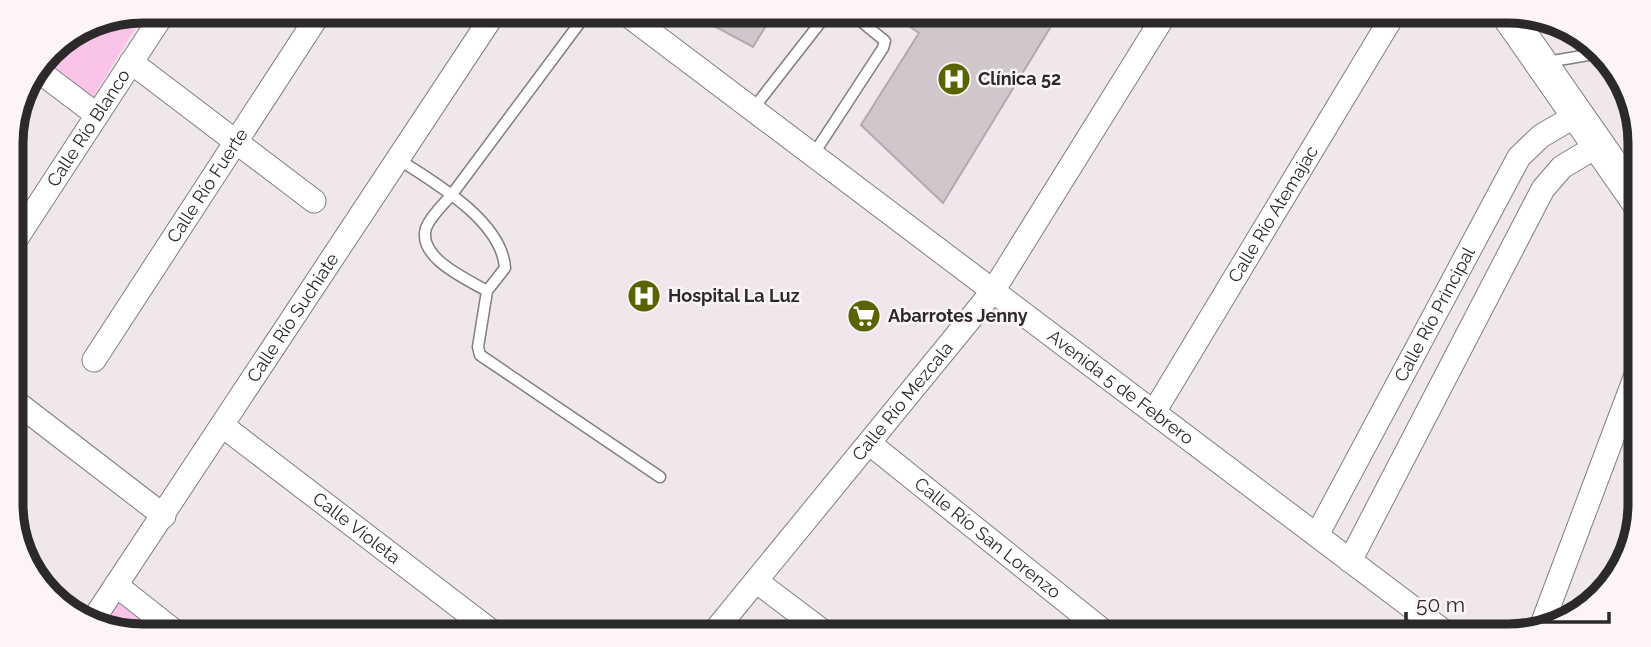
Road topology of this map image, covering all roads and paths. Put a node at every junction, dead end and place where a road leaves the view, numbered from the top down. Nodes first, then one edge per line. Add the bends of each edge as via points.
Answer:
1 (157, 23) edge
2 (313, 23) edge
3 (488, 23) edge
4 (580, 23) edge
5 (645, 23) edge
6 (820, 23) edge
7 (864, 23) edge
8 (1160, 23) edge
9 (1388, 23) edge
10 (1513, 23) edge
11 (1589, 55) edge
12 (131, 62) junction
13 (1541, 63) junction
14 (44, 75) edge
15 (752, 109) junction
16 (97, 115) junction
17 (1577, 115) junction
18 (237, 143) junction
19 (1598, 145) junction
20 (813, 155) junction
21 (398, 159) junction
22 (1628, 188) edge
23 (453, 194) junction
24 (314, 201) dead end
25 (23, 229) edge
26 (487, 291) junction
27 (993, 291) junction
28 (94, 360) dead end
29 (1628, 396) edge
30 (23, 407) edge
31 (1154, 412) junction
32 (223, 425) junction
33 (869, 443) junction
34 (660, 477) dead end
35 (164, 516) junction
36 (1317, 535) junction
37 (1350, 561) junction
38 (755, 581) junction
39 (116, 585) junction
40 (96, 615) edge
41 (1544, 618) edge
42 (165, 624) edge
43 (482, 624) edge
44 (720, 624) edge
45 (812, 624) edge
46 (1095, 624) edge
47 (1434, 624) edge

1 - 12 street, Calle Río Blanco
2 - 18 street, Calle Río Fuerte
3 - 21 street, Calle Río Suchiate
4 - 23 lane
5 - 15 street, Avenida 5 de Febrero
6 - 15 lane
7 - 20 lane via 881,35 883,48
8 - 27 street, Calle Río Mezcala
9 - 31 street, Calle Río Atemajac
10 - 13 main road
11 - 13 lane
12 - 16 street, Calle Río Blanco
12 - 18 street
13 - 17 main road
14 - 16 street
15 - 20 street, Avenida 5 de Febrero
16 - 25 street, Calle Río Blanco
17 - 19 main road
17 - 36 street, Calle Río Principal via 1541,136 1519,157
18 - 24 street
18 - 28 street, Calle Río Fuerte
19 - 22 main road
19 - 37 street via 1562,167 1543,189
20 - 27 street, Avenida 5 de Febrero
21 - 23 lane
21 - 32 street, Calle Río Suchiate
23 - 26 lane via 504,253 505,268
23 - 26 lane via 430,219 425,231 427,244 435,257
26 - 34 lane via 480,355
27 - 31 street, Avenida 5 de Febrero
27 - 33 street, Calle Río Mezcala
29 - 41 street
30 - 35 street
31 - 36 street, Avenida 5 de Febrero
32 - 35 street, Calle Río Suchiate
32 - 43 street, Calle Violeta
33 - 38 street, Calle Río Mezcala
33 - 46 street, Calle Río San Lorenzo
35 - 39 street, Calle Río Suchiate
36 - 37 street, Avenida 5 de Febrero
37 - 47 street, Avenida 5 de Febrero
38 - 44 street, Calle Río Mezcala
38 - 45 street
39 - 40 street, Calle Río Suchiate
39 - 42 street

